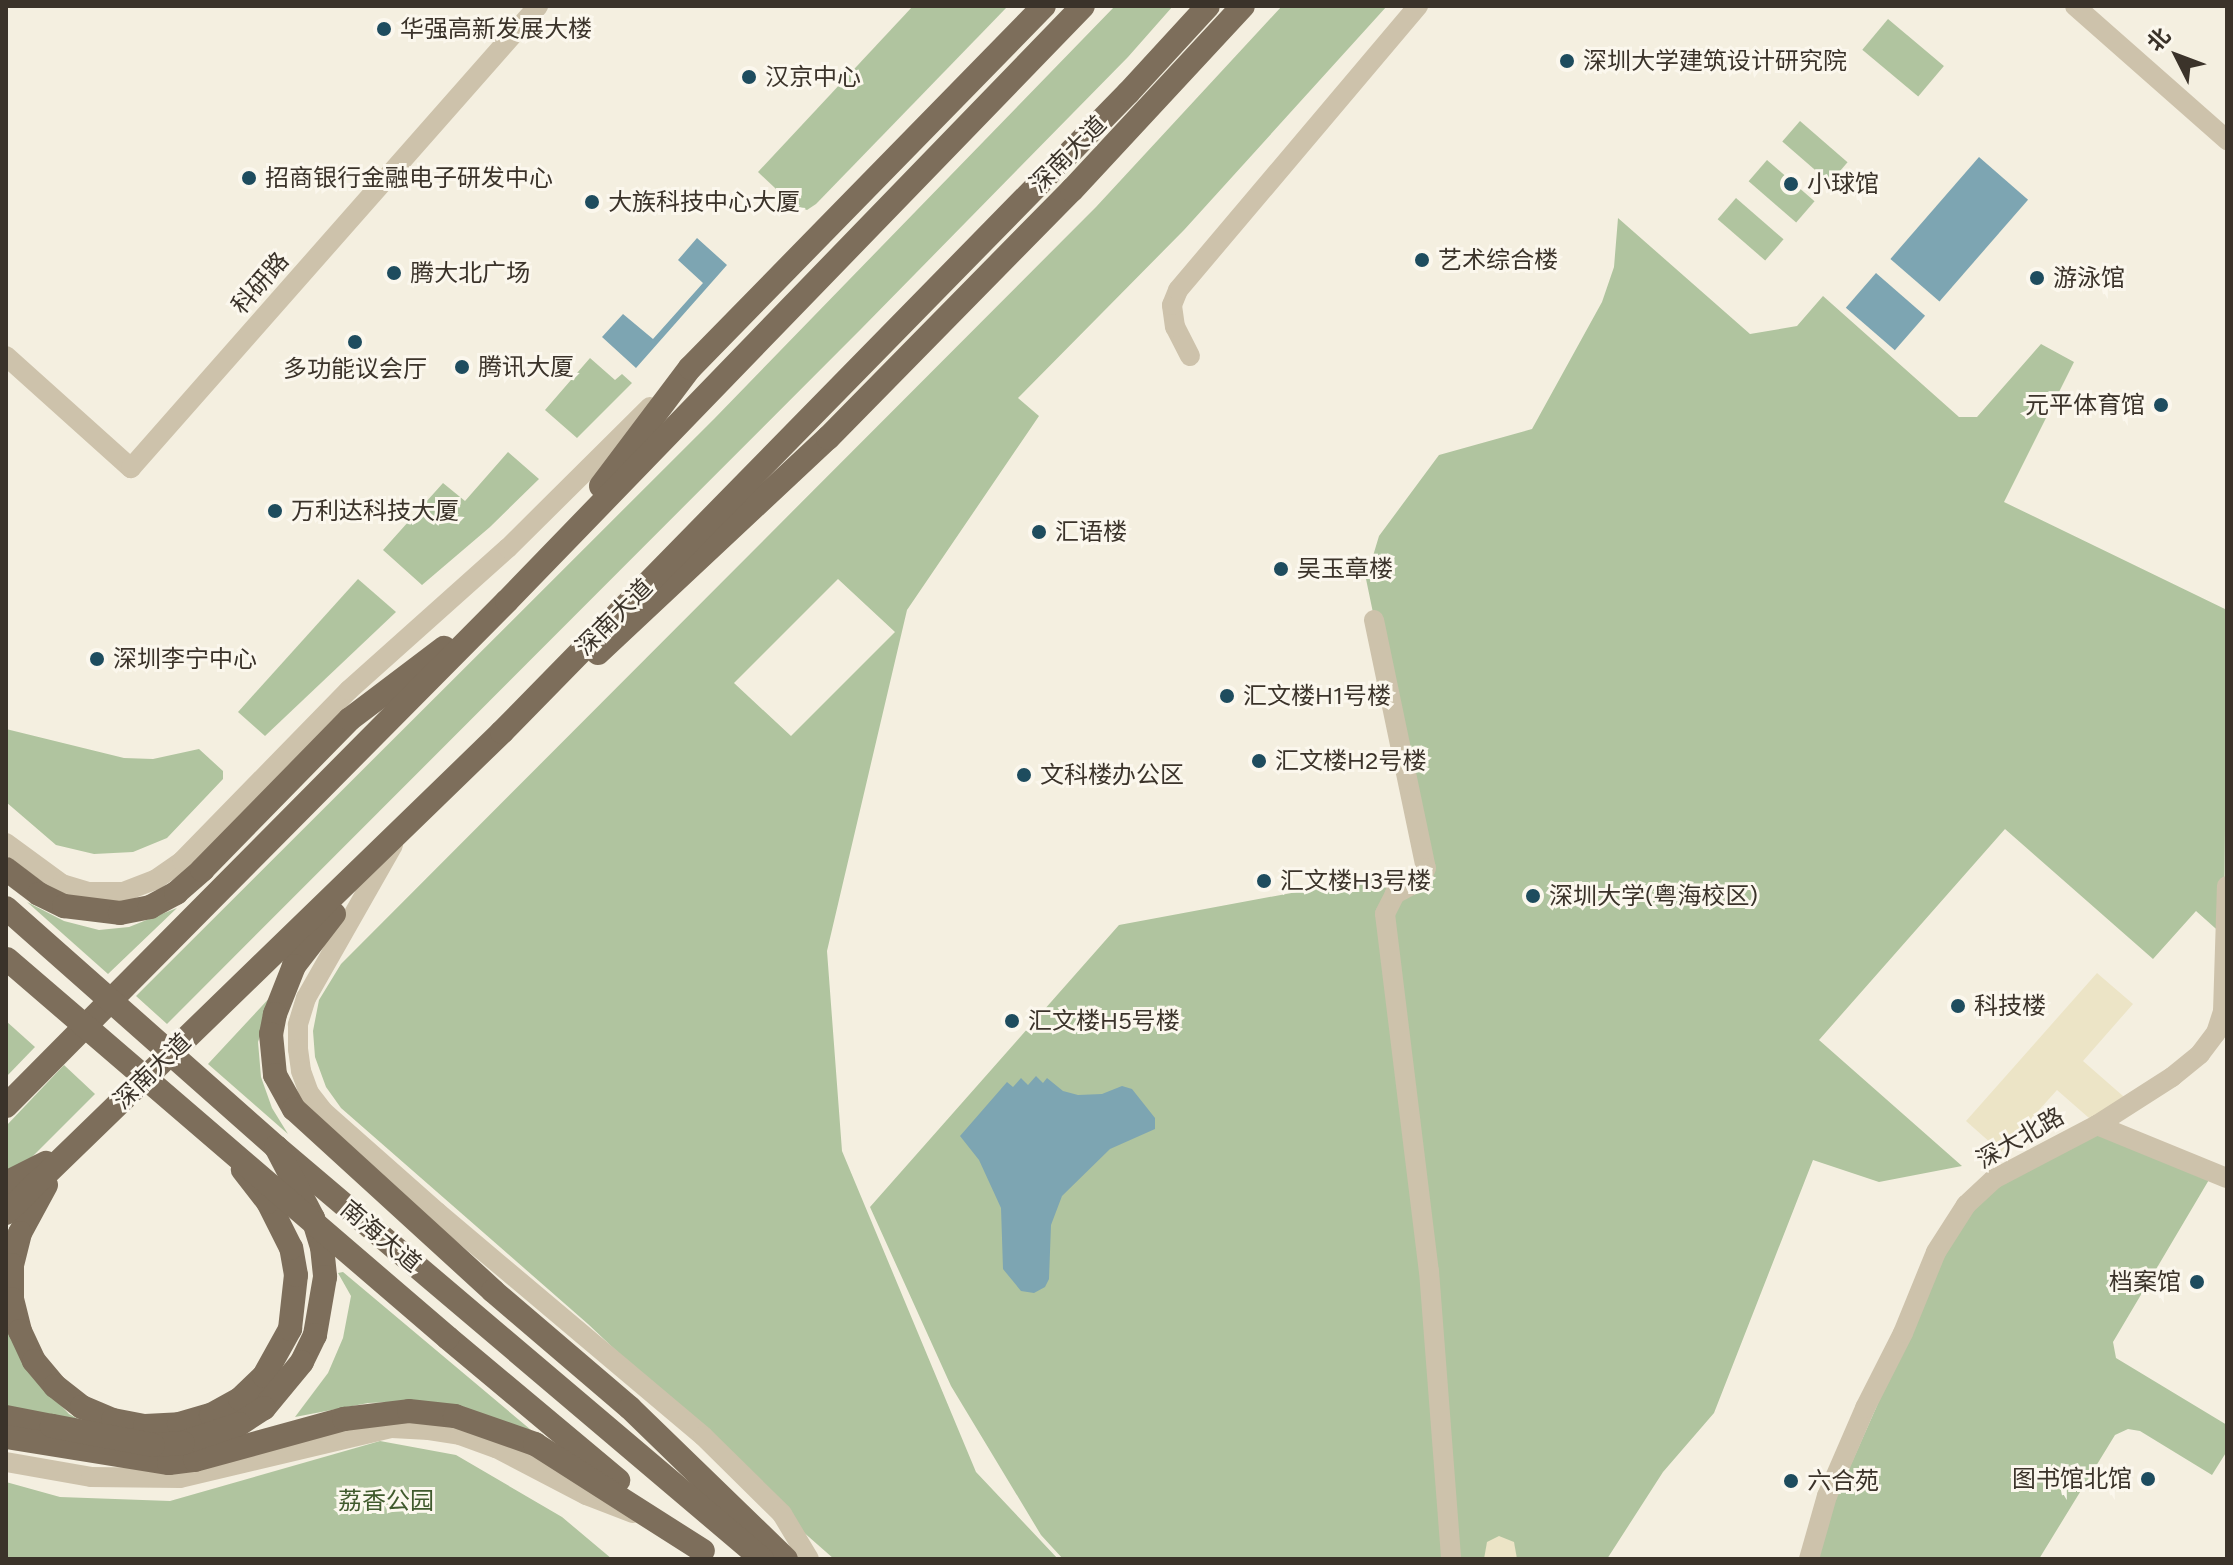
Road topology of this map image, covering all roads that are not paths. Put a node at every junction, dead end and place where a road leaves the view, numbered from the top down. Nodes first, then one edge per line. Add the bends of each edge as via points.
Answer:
1 (538, 6) edge
2 (1046, 6) edge
3 (1083, 6) edge
4 (1208, 6) edge
5 (1236, 6) edge
6 (1243, 6) edge
7 (1418, 6) edge
8 (2075, 6) edge
9 (1204, 49) junction
10 (978, 117) junction
11 (2227, 140) edge
12 (980, 243) junction
13 (6, 356) edge
14 (1190, 356) dead end
15 (904, 361) junction
16 (690, 368) junction
17 (828, 438) junction
18 (731, 499) junction
19 (542, 564) junction
20 (507, 601) junction
21 (1374, 620) dead end
22 (502, 732) junction
23 (400, 833) junction
24 (6, 843) edge
25 (6, 869) edge
26 (2227, 886) edge
27 (6, 908) edge
28 (6, 958) edge
29 (6, 1106) edge
30 (2097, 1125) junction
31 (276, 1147) junction
32 (69, 1150) junction
33 (228, 1153) junction
34 (2227, 1178) edge
35 (6, 1183) edge
36 (6, 1213) edge
37 (6, 1417) edge
38 (6, 1437) edge
39 (6, 1462) edge
40 (658, 1521) junction
41 (708, 1555) edge
42 (762, 1559) edge
43 (786, 1559) edge
44 (809, 1559) edge
45 (1451, 1559) edge
46 (1809, 1559) edge

1 - 13 street, 科研路 via 131,468
2 - 10 main road
2 - 16 main road
3 - 10 main road
4 - 12 main road, 深南大道
5 - 9 main road
6 - 9 main road
7 - 14 street via 1178,290 1172,305 1175,327
8 - 11 street
9 - 15 main road
10 - 19 main road
12 - 15 main road
12 - 18 main road, 深南大道
15 - 17 main road
16 - 19 main road
16 - 24 street via 508,548 349,690 173,868 123,892 88,892 62,884
17 - 18 main road
17 - 22 main road via 618,637
18 - 22 main road, 深南大道
19 - 20 main road
20 - 25 main road via 350,719 202,870 150,907 120,913 64,906
20 - 29 main road
21 - 45 street via 1426,868 1421,880 1395,894 1385,914 1429,1271
22 - 23 main road, 深南大道
23 - 32 main road, 深南大道
23 - 43 main road via 294,966 271,1034 275,1075 317,1135 630,1408
23 - 44 street via 306,998 298,1049 309,1093 437,1212 703,1436 782,1514
26 - 30 street, 深大北路 via 2223,1012 2216,1033 2172,1077
27 - 31 main road, 南海大道, bridge
28 - 33 main road, 南海大道, bridge
30 - 34 street
30 - 46 street, 深大北路 via 1994,1179 1948,1230 1827,1496
31 - 37 main road, bridge via 313,1218 325,1277 315,1335 285,1387 239,1424 183,1443 123,1441
31 - 42 main road, 南海大道
32 - 33 main road via 20,1233 12,1265 12,1299 20,1331 34,1361 82,1407 145,1426 179,1424 230,1404 264,1376 290,1329 296,1275 281,1223
32 - 35 main road
32 - 36 main road, 深南大道
33 - 41 main road, 南海大道, bridge
38 - 40 main road via 142,1461 195,1460 344,1419 409,1411 455,1416 535,1444
39 - 40 street via 91,1477 180,1478 392,1428 429,1430 496,1448 586,1495
40 - 41 main road

